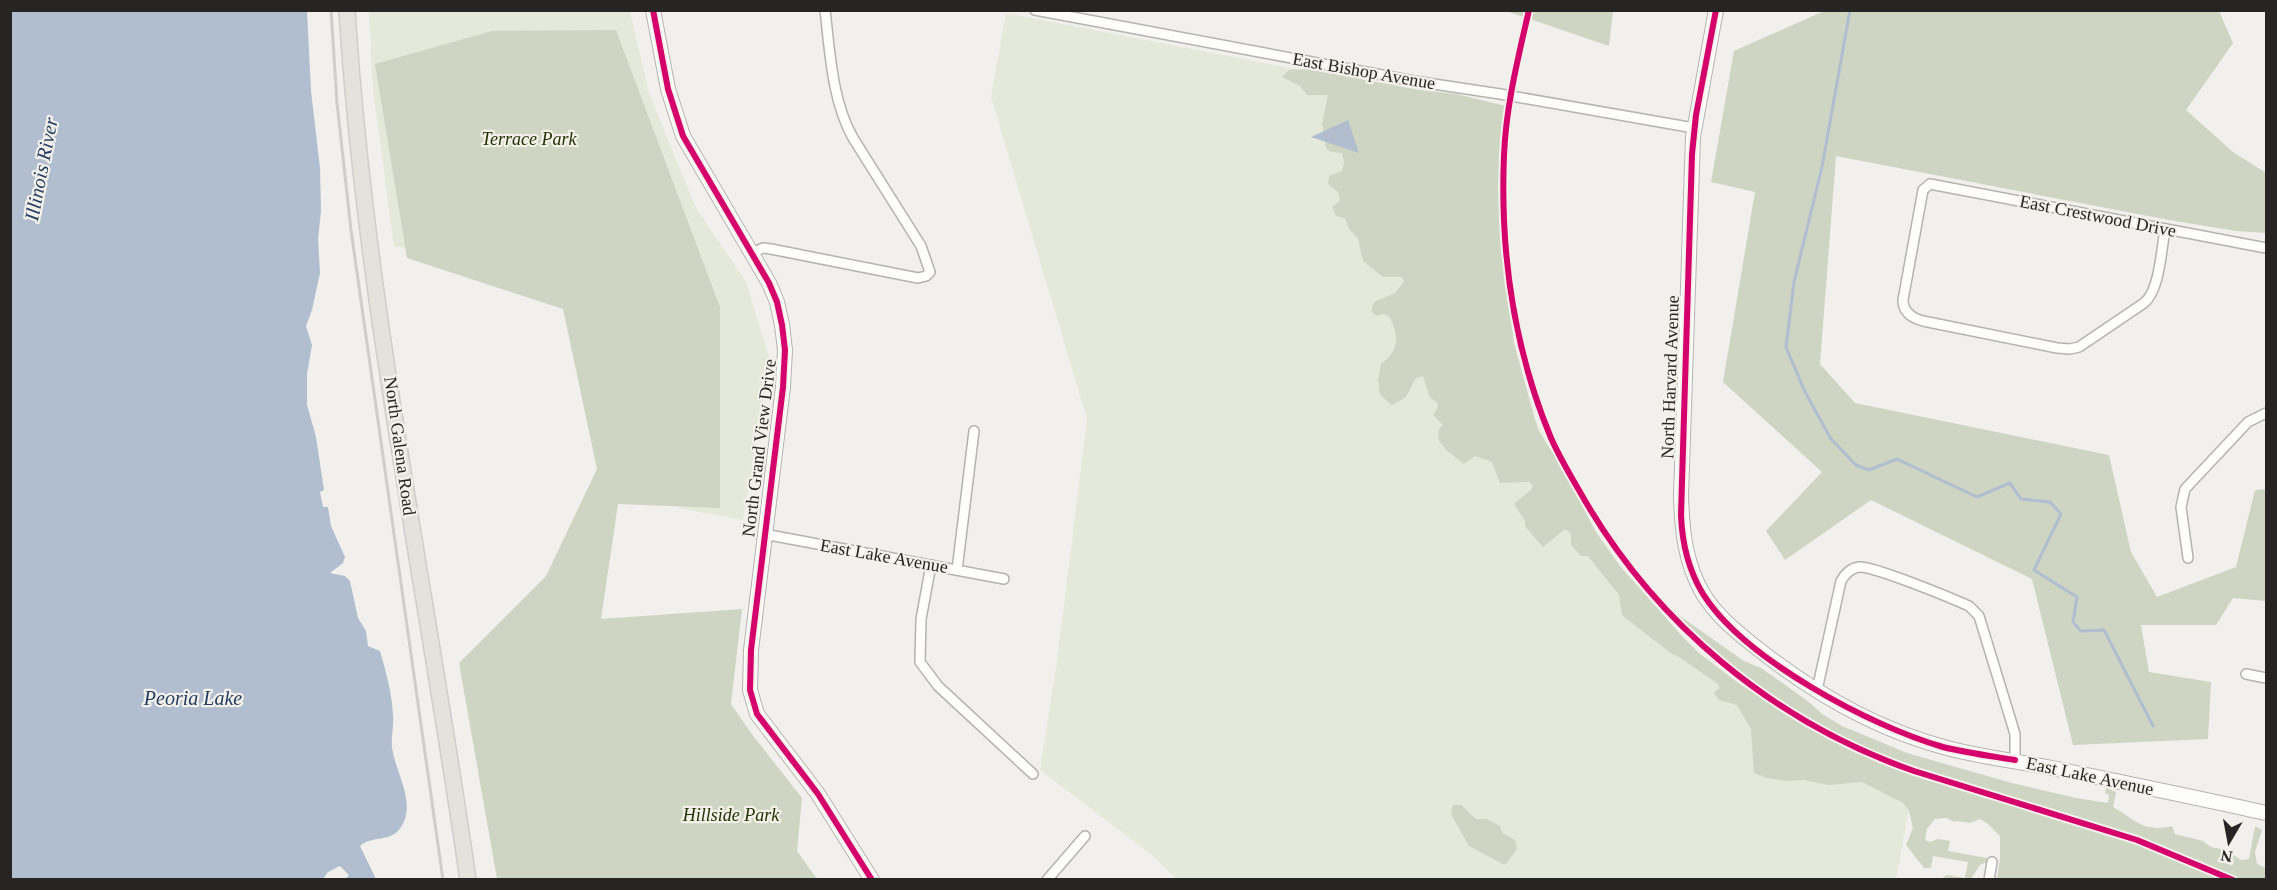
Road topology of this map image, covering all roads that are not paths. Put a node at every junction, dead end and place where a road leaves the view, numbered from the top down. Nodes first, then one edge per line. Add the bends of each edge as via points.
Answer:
1 (347, 10) edge
2 (652, 10) edge
3 (825, 10) edge
4 (1035, 10) edge
5 (1716, 10) edge
6 (1694, 128) junction
7 (2165, 230) junction
8 (2266, 248) edge
9 (752, 253) junction
10 (2266, 414) edge
11 (974, 431) dead end
12 (764, 534) junction
13 (2188, 558) dead end
14 (932, 565) junction
15 (957, 570) junction
16 (1004, 579) dead end
17 (2246, 674) dead end
18 (2266, 678) edge
19 (1817, 690) junction
20 (2015, 760) junction
21 (1033, 774) dead end
22 (2266, 813) edge
23 (1085, 836) dead end
24 (1992, 862) dead end
25 (468, 879) edge
26 (872, 879) edge
27 (1047, 879) edge
28 (1989, 879) edge

1 - 25 main road, North Galena Road via 371,252
2 - 9 street, North Grand View Drive via 668,89 683,136
3 - 9 street via 843,119 921,246 929,274 918,278 763,248
4 - 6 street, East Bishop Avenue via 1414,81
5 - 6 street, North Harvard Avenue
6 - 19 street, North Harvard Avenue via 1681,488 1683,539 1700,588 1720,615 1759,650
7 - 7 street, East Crestwood Drive via 2155,285 2147,300 2079,347 2066,350 1923,321 1906,312 1903,300 1919,212 1924,187 1930,184
7 - 8 street, East Crestwood Drive
9 - 12 street, North Grand View Drive via 777,302 785,350
10 - 13 street via 2248,422 2185,489 2181,507
11 - 15 street
12 - 14 street, East Lake Avenue
12 - 26 street, North Grand View Drive via 751,650 752,704 818,794
14 - 15 street, East Lake Avenue
14 - 21 street via 921,619 920,662 938,686
15 - 16 street, East Lake Avenue
17 - 18 street
19 - 20 street, East Lake Avenue via 1925,741
19 - 20 street via 1841,581 1858,567 1883,574 1965,604 1979,616 2015,734
20 - 22 street, East Lake Avenue
23 - 27 street
24 - 28 street

